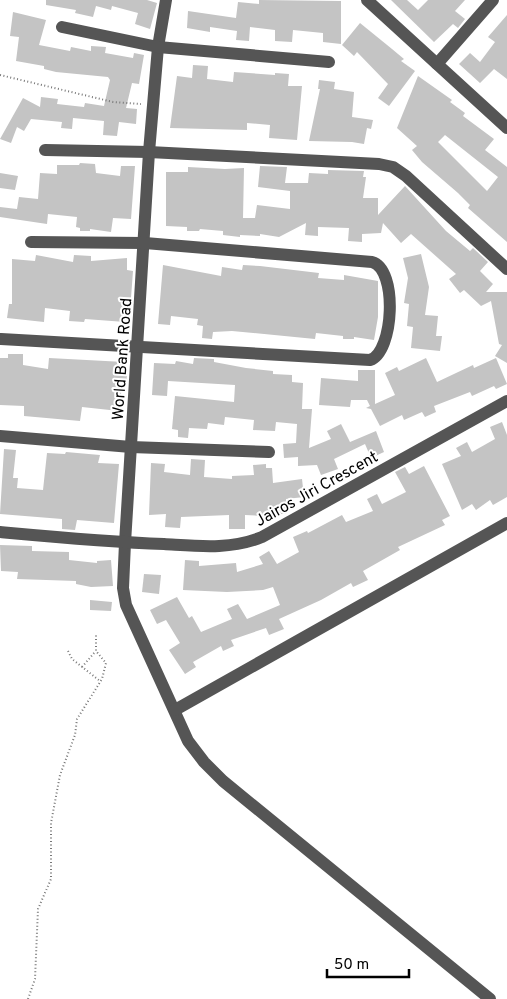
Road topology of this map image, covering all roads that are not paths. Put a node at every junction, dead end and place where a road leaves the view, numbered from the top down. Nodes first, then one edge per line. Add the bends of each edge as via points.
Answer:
1 (166, 0) edge
2 (367, 0) edge
3 (493, 0) edge
4 (62, 27) dead end
5 (158, 47) junction
6 (329, 62) dead end
7 (437, 64) junction
8 (507, 128) edge
9 (45, 150) dead end
10 (149, 152) junction
11 (31, 242) dead end
12 (145, 242) junction
13 (507, 269) edge
14 (0, 340) edge
15 (139, 346) junction
16 (507, 401) edge
17 (0, 436) edge
18 (131, 447) junction
19 (269, 452) dead end
20 (507, 524) edge
21 (0, 532) edge
22 (125, 543) junction
23 (175, 710) junction
24 (490, 999) edge

1 - 5 street, World Bank Road
2 - 7 street
3 - 7 street
4 - 5 street
5 - 6 street
5 - 10 street, World Bank Road
7 - 8 street
9 - 10 street
10 - 12 street, World Bank Road
10 - 13 street via 393,167
11 - 12 street
12 - 15 street, World Bank Road
12 - 15 street via 377,263 390,289 390,320 378,355 370,360
14 - 15 street
15 - 18 street, World Bank Road
16 - 22 street, Jairos Jiri Crescent via 243,545
17 - 18 street
18 - 19 street
18 - 22 street, World Bank Road
20 - 23 street
21 - 22 street, Jairos Jiri Crescent
22 - 23 street, World Bank Road via 123,588 126,605
23 - 24 street, World Bank Road via 188,741 223,781

